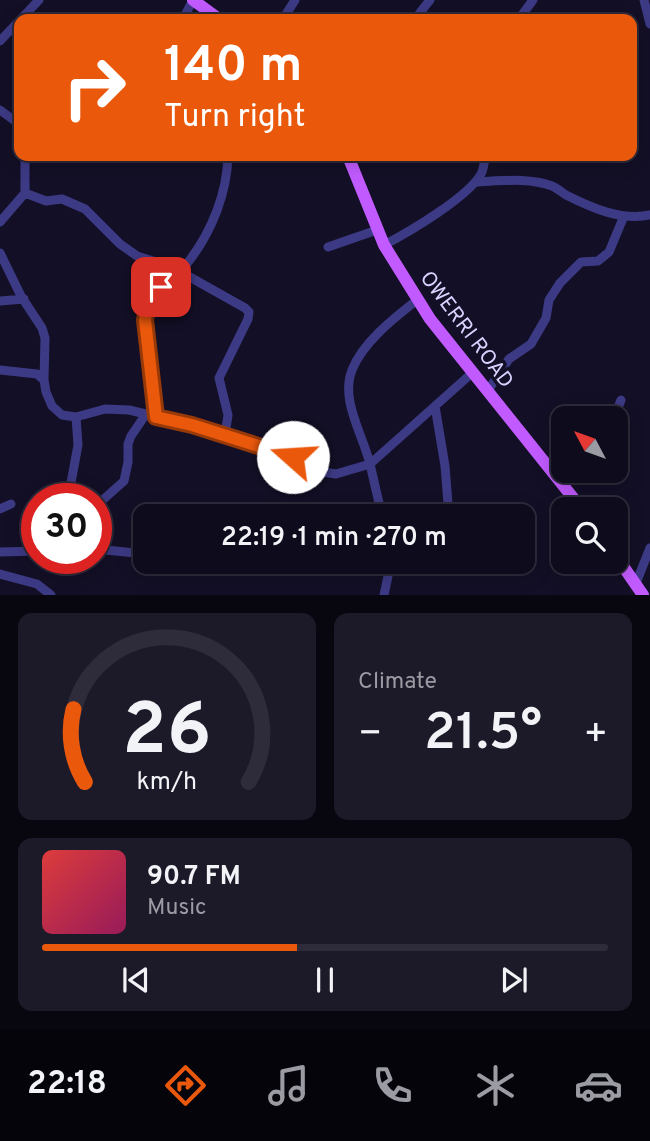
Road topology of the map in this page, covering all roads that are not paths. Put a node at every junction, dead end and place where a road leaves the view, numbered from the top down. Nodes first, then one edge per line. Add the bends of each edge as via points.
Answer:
1 (38, 0) edge
2 (193, 0) edge
3 (430, 0) edge
4 (644, 0) edge
5 (25, 14) edge
6 (212, 14) edge
7 (419, 14) edge
8 (650, 24) edge
9 (14, 26) edge
10 (0, 41) edge
11 (25, 161) edge
12 (228, 161) edge
13 (350, 161) edge
14 (485, 161) edge
15 (475, 182) junction
16 (25, 193) junction
17 (650, 215) edge
18 (624, 216) junction
19 (0, 222) edge
20 (377, 230) junction
21 (383, 245) junction
22 (328, 247) dead end
23 (0, 253) edge
24 (181, 272) junction
25 (24, 299) junction
26 (417, 300) junction
27 (0, 301) edge
28 (0, 370) edge
29 (472, 373) junction
30 (44, 380) junction
31 (487, 392) junction
32 (621, 400) dead end
33 (435, 406) junction
34 (619, 406) edge
35 (151, 416) junction
36 (76, 417) junction
37 (225, 435) junction
38 (370, 464) junction
39 (71, 483) edge
40 (564, 485) joint
41 (112, 492) edge
42 (573, 497) edge
43 (10, 504) dead end
44 (379, 504) edge
45 (449, 504) edge
46 (0, 509) edge
47 (650, 548) edge
48 (21, 551) edge
49 (112, 551) edge
50 (0, 552) edge
51 (133, 553) edge
52 (628, 572) edge
53 (0, 574) edge
54 (389, 574) edge
55 (636, 583) junction
56 (51, 595) edge
57 (384, 595) edge
58 (643, 595) edge

1 - 5 street
2 - 6 main road
3 - 7 street
4 - 8 street
9 - 10 street
11 - 16 street
12 - 24 street via 221,203
13 - 20 main road, OWERRI ROAD
14 - 15 street
15 - 18 street via 538,182
15 - 21 street via 413,230
16 - 19 street
16 - 24 street via 46,201 62,199 85,209 136,256
17 - 18 street
18 - 31 street via 609,251 598,261 581,262 560,283 540,331 531,344 509,359
20 - 21 main road, OWERRI ROAD
20 - 22 street
21 - 26 main road, OWERRI ROAD
23 - 25 street
24 - 35 street via 161,287 147,308
24 - 37 street via 249,312 219,378 228,415
25 - 27 street
25 - 30 street via 45,338
26 - 29 main road, OWERRI ROAD
26 - 38 street via 361,353 351,372 352,411
28 - 30 street via 37,374
29 - 31 main road, OWERRI ROAD
29 - 33 street
30 - 36 street via 56,411
31 - 40 main road, OWERRI ROAD
32 - 34 street
33 - 38 street
33 - 45 street
35 - 36 street via 117,408
35 - 37 street
35 - 41 street via 131,436 124,481
36 - 39 street via 78,445
37 - 38 street via 323,472 336,474
38 - 44 street
40 - 42 main road, OWERRI ROAD
43 - 46 street
47 - 55 street
48 - 50 street
49 - 51 street
52 - 55 main road
53 - 56 street via 37,584
54 - 57 street
55 - 58 main road

